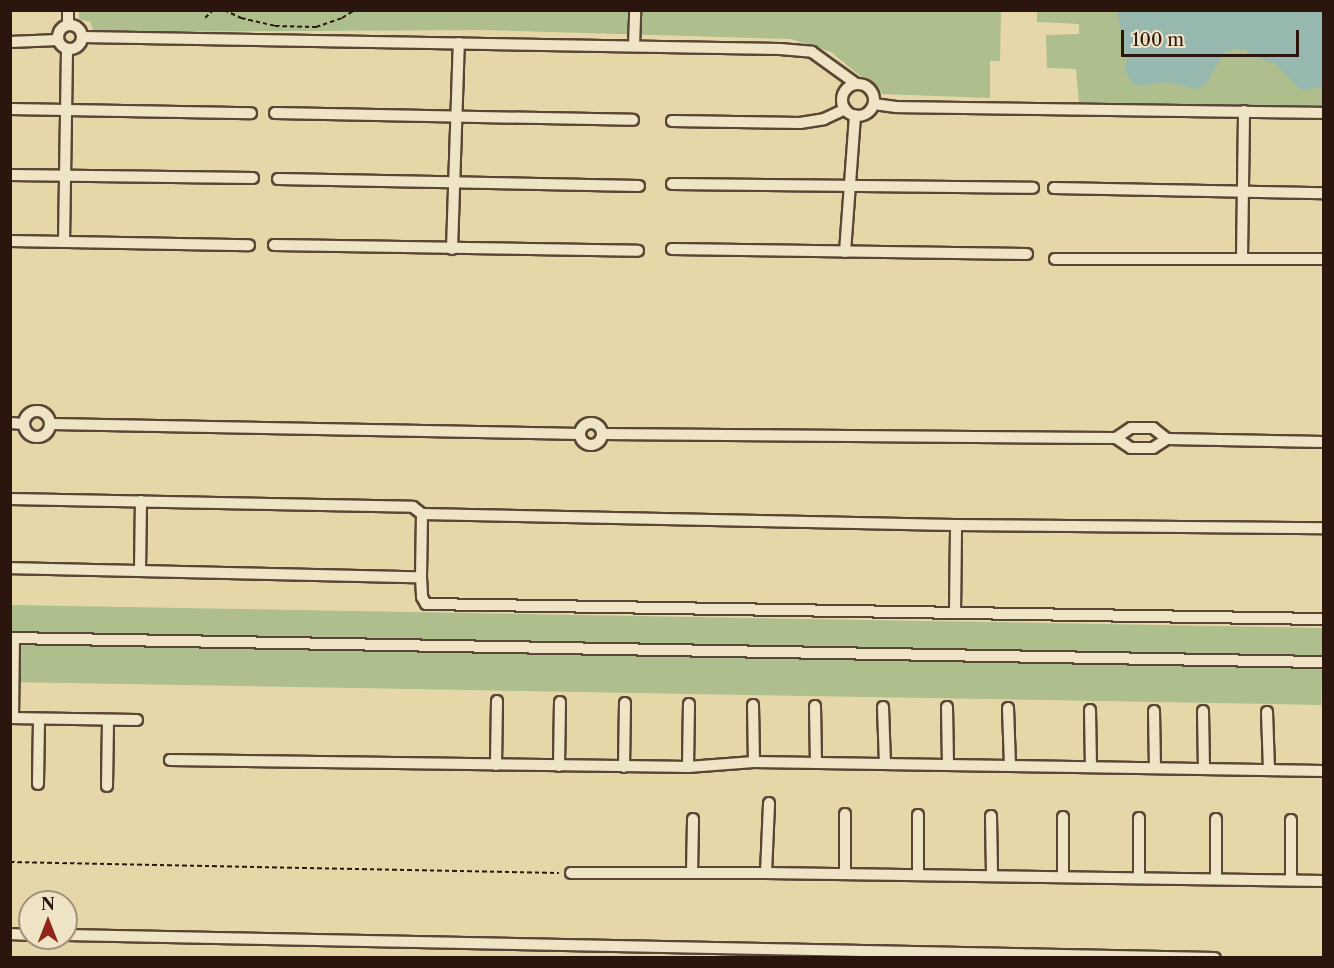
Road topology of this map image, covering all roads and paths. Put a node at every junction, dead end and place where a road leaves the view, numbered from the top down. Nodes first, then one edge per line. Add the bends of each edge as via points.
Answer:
1 (68, 10) edge
2 (213, 10) edge
3 (224, 10) edge
4 (355, 10) edge
5 (635, 10) edge
6 (205, 18) dead end
7 (68, 25) junction
8 (82, 37) junction
9 (58, 40) junction
10 (10, 42) edge
11 (459, 43) junction
12 (634, 46) junction
13 (68, 48) junction
14 (855, 83) junction
15 (874, 104) junction
16 (10, 109) edge
17 (844, 109) junction
18 (66, 110) junction
19 (1244, 111) junction
20 (1323, 113) edge
21 (251, 114) dead end
22 (275, 114) dead end
23 (855, 116) junction
24 (457, 117) junction
25 (633, 120) dead end
26 (672, 121) dead end
27 (10, 175) edge
28 (65, 176) junction
29 (253, 178) dead end
30 (278, 179) dead end
31 (454, 182) junction
32 (672, 184) dead end
33 (639, 186) dead end
34 (848, 186) junction
35 (1033, 188) dead end
36 (1054, 188) dead end
37 (1243, 191) junction
38 (1323, 193) edge
39 (10, 241) edge
40 (64, 242) junction
41 (249, 245) dead end
42 (274, 245) dead end
43 (452, 249) junction
44 (672, 249) dead end
45 (638, 251) dead end
46 (844, 252) junction
47 (1027, 254) dead end
48 (1242, 258) junction
49 (1055, 259) dead end
50 (1323, 259) edge
51 (10, 423) edge
52 (24, 424) junction
53 (51, 424) junction
54 (580, 434) junction
55 (603, 434) junction
56 (1116, 438) junction
57 (1167, 439) junction
58 (1323, 442) edge
59 (10, 499) edge
60 (141, 501) junction
61 (422, 514) junction
62 (956, 525) junction
63 (1323, 528) edge
64 (10, 568) edge
65 (140, 571) junction
66 (421, 577) junction
67 (955, 613) junction
68 (1323, 619) edge
69 (12, 638) edge
70 (1323, 662) edge
71 (497, 701) dead end
72 (560, 702) dead end
73 (625, 703) dead end
74 (689, 704) dead end
75 (753, 705) dead end
76 (815, 706) dead end
77 (884, 707) dead end
78 (947, 707) dead end
79 (1008, 708) dead end
80 (1090, 710) dead end
81 (1154, 711) dead end
82 (1203, 711) dead end
83 (1267, 712) dead end
84 (12, 718) edge
85 (39, 718) junction
86 (108, 720) junction
87 (137, 720) dead end
88 (170, 760) dead end
89 (754, 762) junction
90 (816, 763) junction
91 (885, 764) junction
92 (496, 765) junction
93 (948, 765) junction
94 (559, 766) junction
95 (624, 766) junction
96 (1010, 766) junction
97 (688, 767) junction
98 (1091, 767) junction
99 (1155, 768) junction
100 (1204, 769) junction
101 (1269, 770) junction
102 (1323, 771) edge
103 (38, 784) dead end
104 (107, 786) dead end
105 (770, 803) dead end
106 (845, 814) dead end
107 (918, 815) dead end
108 (991, 816) dead end
109 (1063, 817) dead end
110 (1139, 818) dead end
111 (693, 819) dead end
112 (1216, 819) dead end
113 (1291, 820) dead end
114 (10, 862) edge
115 (571, 873) joint
116 (692, 873) junction
117 (766, 873) junction
118 (845, 874) junction
119 (918, 875) junction
120 (992, 876) junction
121 (1063, 877) junction
122 (1139, 878) junction
123 (1216, 879) junction
124 (1292, 880) junction
125 (1323, 881) edge
126 (78, 935) edge
127 (1215, 957) edge

1 - 7 street
2 - 6 path
3 - 4 path via 275,26 316,27
5 - 12 street
7 - 8 street via 79,29
7 - 9 street via 58,34
8 - 11 street
8 - 13 street via 80,44
9 - 10 street
9 - 13 street
11 - 12 street
11 - 24 street
12 - 14 street via 812,52
13 - 18 street
14 - 15 street via 865,84 874,94
14 - 17 street via 842,96
15 - 19 street
15 - 23 street via 871,111
16 - 18 street
17 - 23 street
17 - 26 street via 824,119 800,123
18 - 21 street
18 - 28 street
19 - 20 street
19 - 37 street
22 - 24 street
23 - 34 street
24 - 25 street
24 - 31 street
27 - 28 street
28 - 29 street
28 - 40 street
30 - 31 street
31 - 33 street
31 - 43 street
32 - 34 street
34 - 35 street
34 - 46 street
36 - 37 street
37 - 38 street
37 - 48 street
39 - 40 street
40 - 41 street
42 - 43 street
43 - 45 street
44 - 46 street
46 - 47 street
48 - 49 street
48 - 50 street
51 - 52 street
52 - 53 street via 28,433 37,437 47,433
52 - 53 street via 28,414 38,410 47,414
53 - 54 street
54 - 55 street via 583,442 591,445 599,442
54 - 55 street via 583,426 591,423 600,426
55 - 56 street
56 - 57 street via 1131,448 1153,447
56 - 57 street via 1131,428 1153,428
57 - 58 street
59 - 60 street
60 - 61 street via 413,507
60 - 65 street
61 - 62 street
61 - 66 street
62 - 63 street
62 - 67 street
64 - 65 street
65 - 66 street
66 - 67 street via 426,604
67 - 68 street
69 - 70 street
69 - 84 street
71 - 92 street
72 - 94 street
73 - 95 street
74 - 97 street
75 - 89 street
76 - 90 street
77 - 91 street
78 - 93 street
79 - 96 street
80 - 98 street
81 - 99 street
82 - 100 street
83 - 101 street
84 - 85 street
85 - 86 street
85 - 103 street
86 - 87 street
86 - 104 street
88 - 92 street
89 - 90 street
89 - 97 street
90 - 91 street
91 - 93 street
92 - 94 street
93 - 96 street
94 - 95 street
95 - 97 street
96 - 98 street
98 - 99 street
99 - 100 street
100 - 101 street
101 - 102 street
105 - 117 street
106 - 118 street
107 - 119 street
108 - 120 street
109 - 121 street
110 - 122 street
111 - 116 street
112 - 123 street
113 - 124 street
114 - 115 path
115 - 116 street
116 - 117 street
117 - 118 street
118 - 119 street
119 - 120 street
120 - 121 street
121 - 122 street
122 - 123 street
123 - 124 street
124 - 125 street
126 - 127 street

